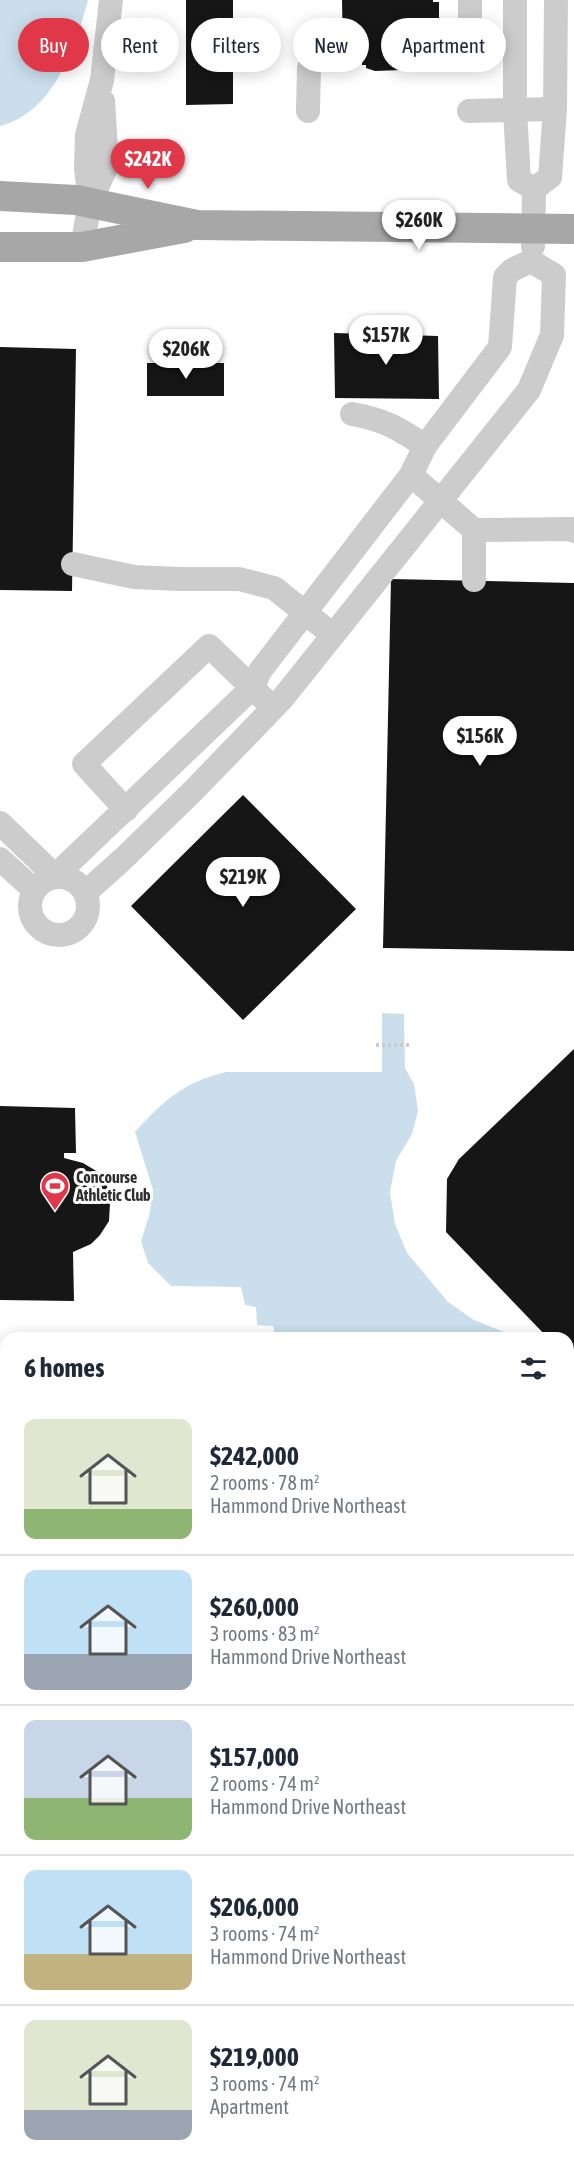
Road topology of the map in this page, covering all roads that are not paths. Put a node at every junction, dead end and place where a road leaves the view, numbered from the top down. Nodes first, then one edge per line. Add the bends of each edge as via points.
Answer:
1 (111, 0) edge
2 (514, 0) edge
3 (556, 0) edge
4 (309, 72) edge
5 (555, 109) junction
6 (308, 111) dead end
7 (469, 111) dead end
8 (515, 111) junction
9 (534, 189) junction
10 (0, 196) edge
11 (90, 203) junction
12 (197, 225) junction
13 (534, 229) junction
14 (574, 229) edge
15 (0, 247) edge
16 (82, 247) junction
17 (531, 261) junction
18 (352, 414) dead end
19 (425, 446) junction
20 (411, 475) junction
21 (441, 502) junction
22 (474, 530) junction
23 (574, 531) edge
24 (73, 564) dead end
25 (474, 580) dead end
26 (305, 612) junction
27 (333, 635) junction
28 (253, 687) junction
29 (273, 708) junction
30 (126, 810) junction
31 (0, 823) edge
32 (0, 859) edge
33 (55, 876) junction
34 (34, 890) junction
35 (85, 893) junction

1 - 11 street via 102,80 87,135
2 - 8 street
3 - 5 street
4 - 6 street
5 - 8 street
5 - 9 street via 550,177
7 - 8 street
8 - 9 street via 519,180
9 - 13 street
10 - 11 main road
11 - 12 main road
11 - 16 street
12 - 13 main road
12 - 16 main road
13 - 14 main road
13 - 17 street
15 - 16 main road
17 - 19 street via 505,277 500,347
17 - 21 street via 554,275 552,335 529,390
18 - 19 street via 394,426
19 - 20 street
20 - 21 street
20 - 26 street
21 - 22 street
21 - 27 street
22 - 23 street
22 - 25 street
24 - 26 street via 134,577 239,579 274,588
26 - 27 street
26 - 28 street via 260,671
27 - 29 street
28 - 29 street
28 - 30 street
28 - 30 street via 209,646 84,764
29 - 35 street via 131,852
30 - 33 street
31 - 33 street
32 - 34 street
33 - 34 street
33 - 35 street via 72,880
34 - 35 street via 30,904 35,923 42,930 62,935 71,933 85,920

